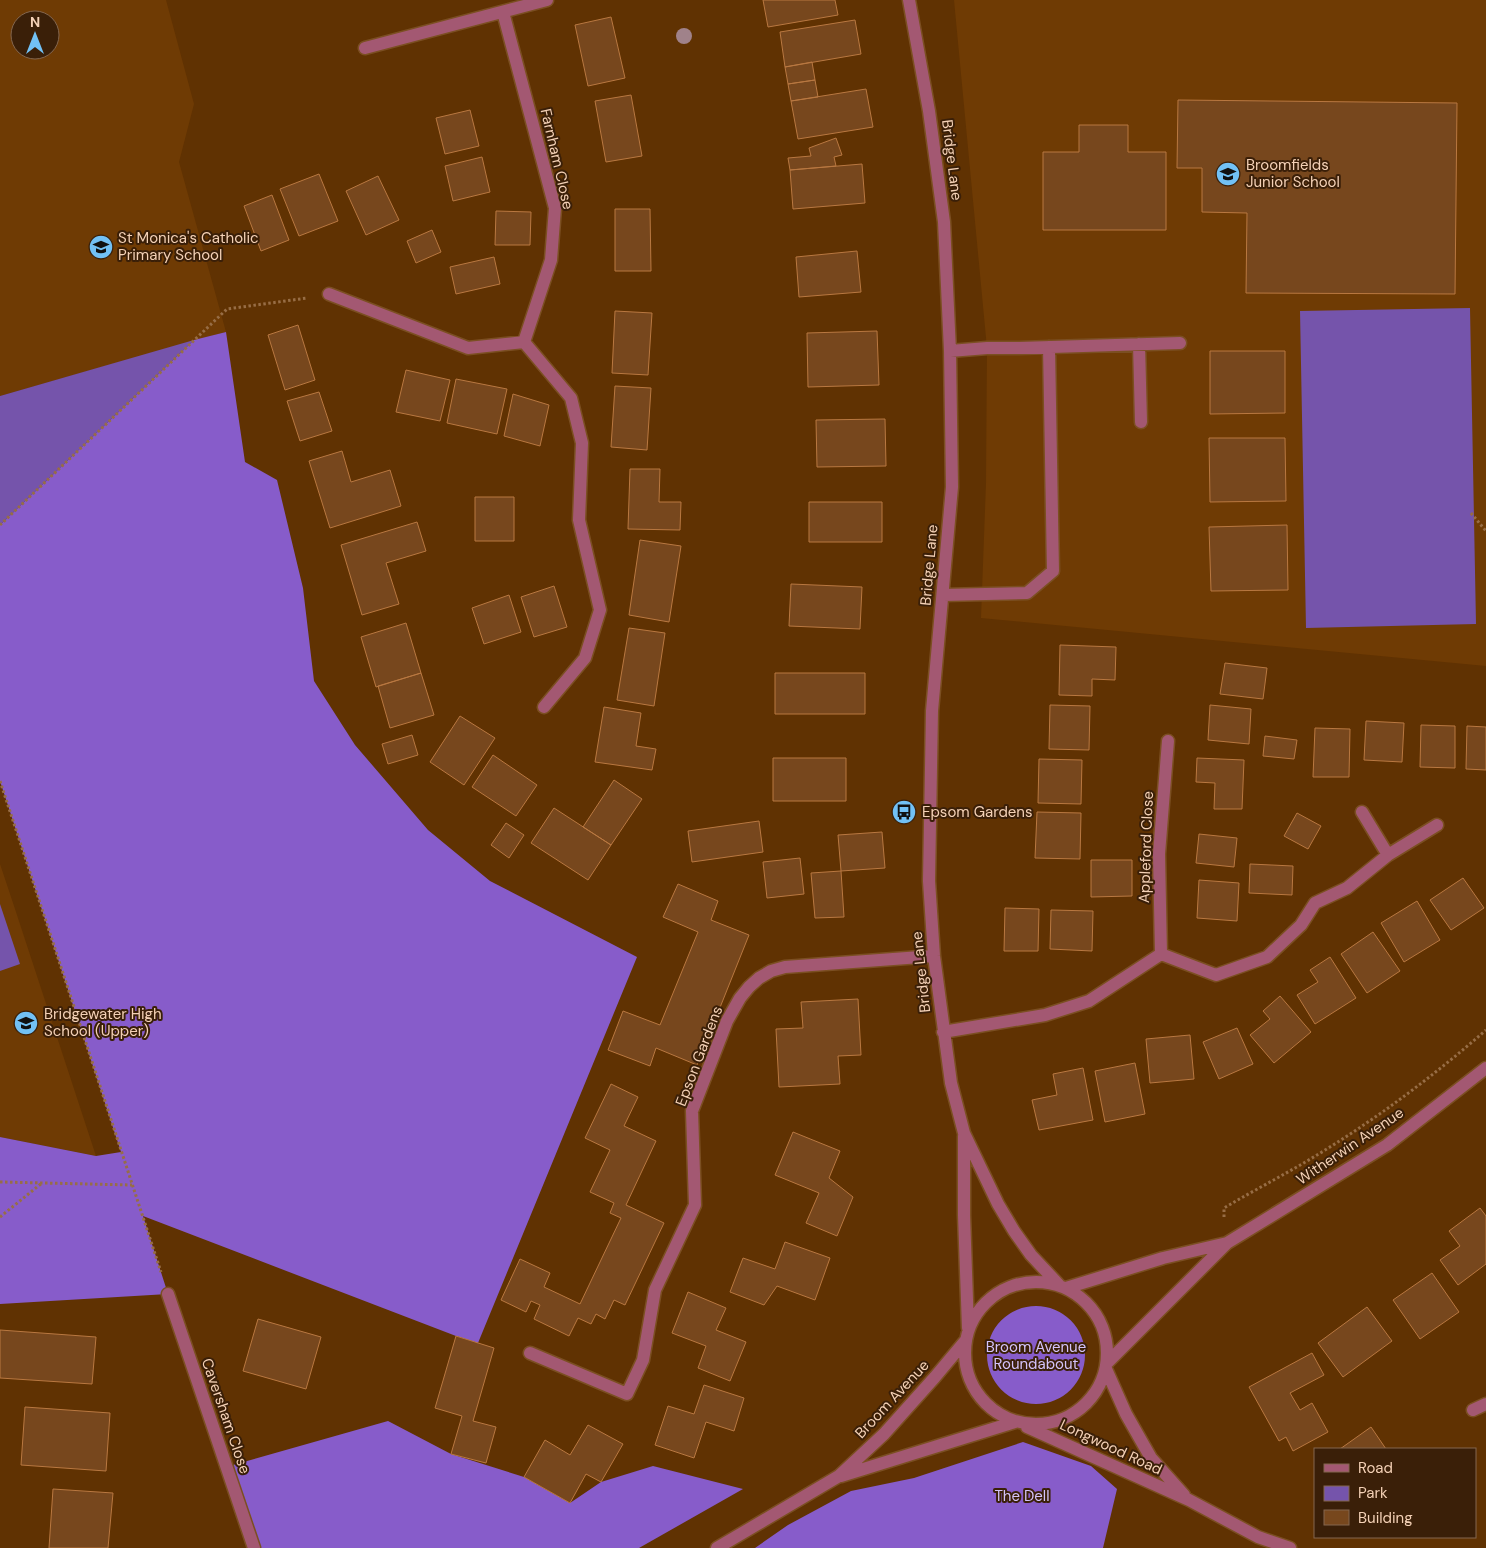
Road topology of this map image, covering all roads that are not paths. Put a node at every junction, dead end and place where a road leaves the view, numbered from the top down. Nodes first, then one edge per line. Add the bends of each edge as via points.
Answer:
1 (547, 0) edge
2 (909, 0) edge
3 (503, 12) junction
4 (365, 48) dead end
5 (330, 294) road end
6 (524, 342) junction
7 (1180, 343) dead end
8 (1139, 344) junction
9 (1049, 347) junction
10 (950, 351) junction
11 (1141, 422) dead end
12 (943, 595) junction
13 (544, 707) dead end
14 (1168, 741) dead end
15 (1362, 812) dead end
16 (1437, 825) dead end
17 (1388, 855) junction
18 (1161, 954) junction
19 (934, 956) junction
20 (943, 1032) junction
21 (1486, 1068) edge
22 (964, 1133) junction
23 (1227, 1243) junction
24 (1063, 1287) junction
25 (168, 1294) road end
26 (967, 1335) junction
27 (530, 1353) dead end
28 (1107, 1366) junction
29 (1486, 1404) edge
30 (1473, 1410) dead end
31 (1017, 1423) junction
32 (839, 1476) junction
33 (1188, 1500) junction
34 (254, 1548) edge
35 (718, 1548) edge
36 (1290, 1548) edge

1 - 3 street
2 - 10 street, Bridge Lane via 944,222
3 - 4 street
3 - 6 street, Farnham Close via 554,208 552,260
5 - 6 street via 468,348
6 - 13 street via 571,398 582,443 579,520 600,610 585,658
7 - 8 street
8 - 9 street
8 - 11 street
9 - 10 street
9 - 12 street via 1053,571 1027,594
10 - 12 street, Bridge Lane via 952,487
12 - 19 street, Bridge Lane via 932,720 929,881
14 - 18 street, Appleford Close via 1159,854
15 - 17 street
16 - 17 street
17 - 18 street via 1347,888 1315,903 1300,925 1267,957 1216,975
18 - 20 street via 1089,1001 1045,1015
19 - 20 street, Bridge Lane
19 - 27 street, Epson Gardens via 785,967 772,971 749,986 727,1021 692,1111 696,1205 655,1290 643,1360 628,1394
20 - 22 street, Bridge Lane via 951,1083
21 - 23 street, Witherwin Avenue via 1387,1144
22 - 24 street, Bridge Lane via 1014,1231
22 - 26 street, Bridge Lane
23 - 24 street, Witherwin Avenue
23 - 28 street, Witherwin Avenue
24 - 26 street via 1042,1282 1004,1289 976,1314
24 - 28 street via 1078,1295 1101,1325 1107,1344
25 - 34 street, Caversham Close
26 - 31 street via 964,1354 968,1377 980,1398 998,1414
26 - 32 street, Broom Avenue via 889,1428
28 - 31 street via 1091,1399 1076,1412 1059,1421 1040,1425
28 - 33 street, Longwood Road via 1126,1414 1151,1458
29 - 30 street
31 - 32 street, Broom Avenue
31 - 33 street, Longwood Road
32 - 35 street, Broom Avenue
33 - 36 street, Longwood Road via 1258,1537

